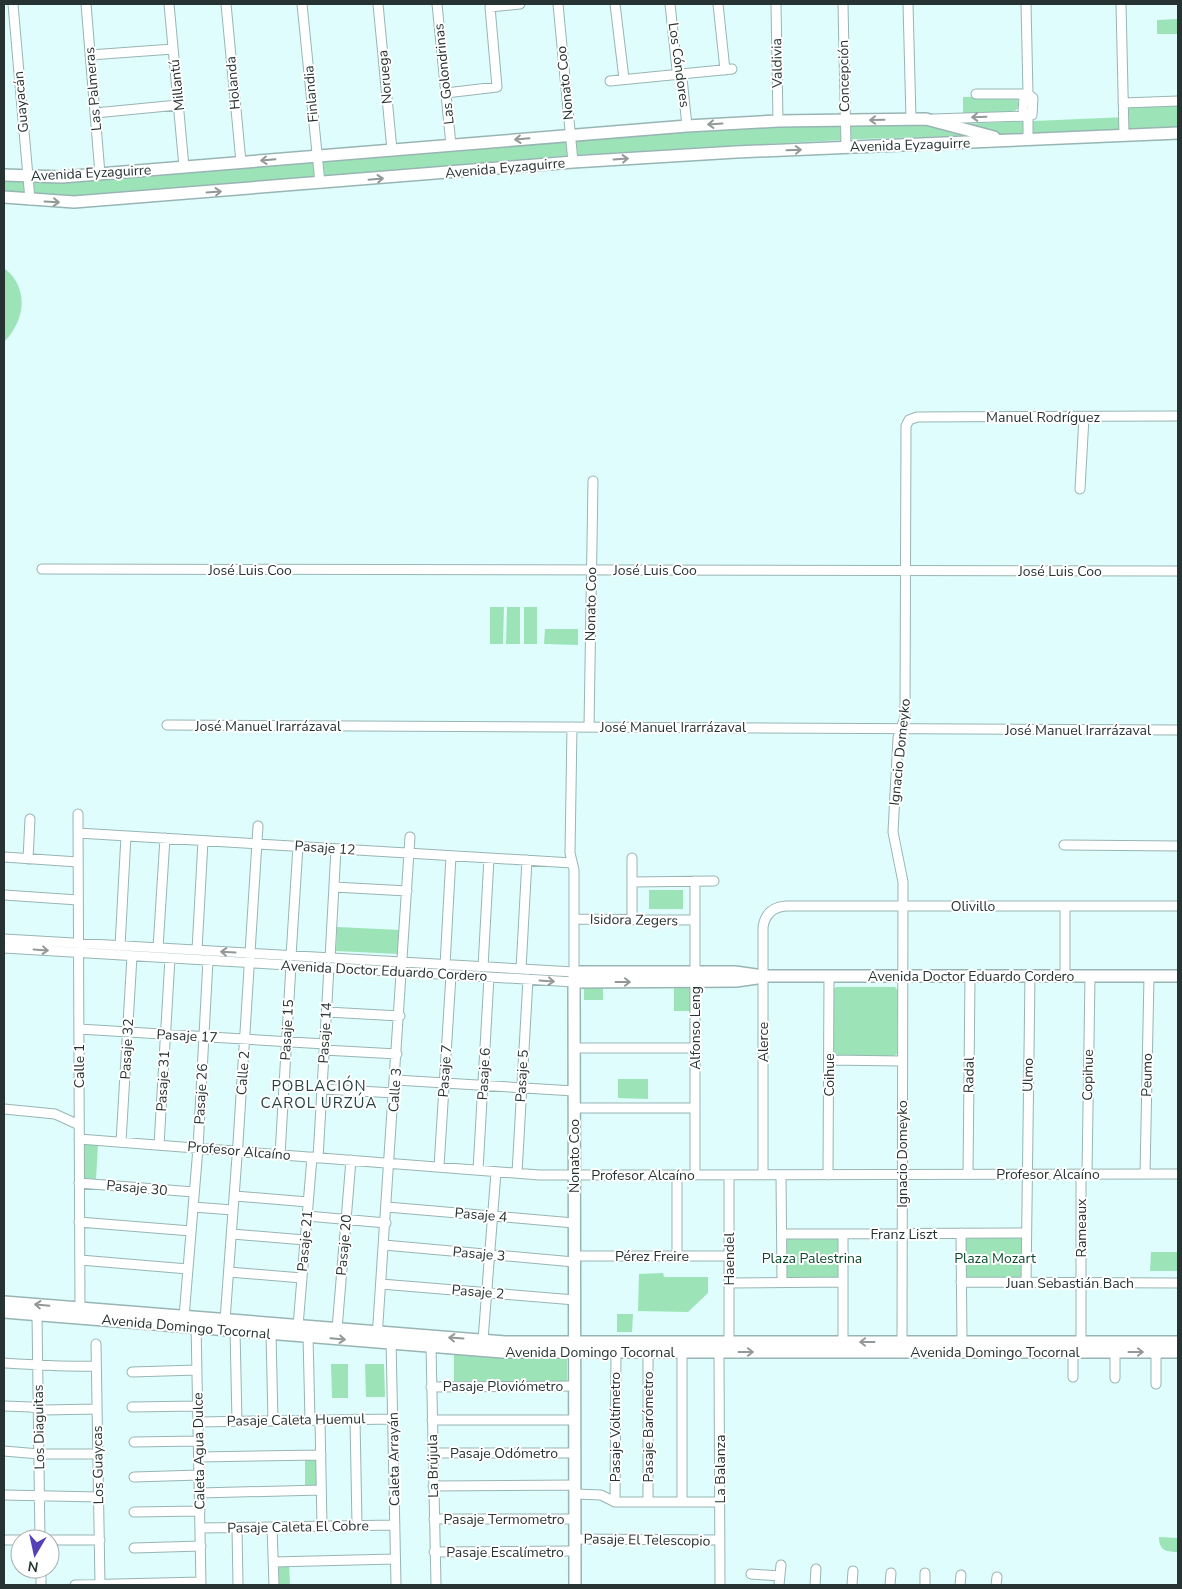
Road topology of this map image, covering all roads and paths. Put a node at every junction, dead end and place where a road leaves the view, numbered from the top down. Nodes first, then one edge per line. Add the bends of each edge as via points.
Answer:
1 (13, 4) edge
2 (86, 4) edge
3 (169, 4) edge
4 (226, 4) edge
5 (302, 4) edge
6 (378, 4) edge
7 (438, 4) edge
8 (520, 4) edge
9 (558, 4) edge
10 (615, 4) edge
11 (670, 4) edge
12 (718, 4) edge
13 (776, 4) edge
14 (843, 4) edge
15 (908, 4) edge
16 (1026, 4) edge
17 (1121, 4) edge
18 (173, 49) junction
19 (90, 55) junction
20 (680, 74) junction
21 (624, 79) junction
22 (610, 81) dead end
23 (446, 93) junction
24 (976, 94) dead end
25 (1028, 94) junction
26 (1178, 101) edge
27 (1123, 103) junction
28 (178, 105) junction
29 (95, 113) junction
30 (1028, 116) junction
31 (911, 119) junction
32 (926, 119) junction
33 (846, 120) junction
34 (778, 121) junction
35 (687, 126) junction
36 (1178, 133) edge
37 (570, 136) junction
38 (1124, 136) junction
39 (1028, 140) junction
40 (1008, 141) junction
41 (451, 145) junction
42 (846, 147) junction
43 (392, 150) junction
44 (317, 156) junction
45 (241, 162) junction
46 (573, 162) junction
47 (184, 167) junction
48 (100, 174) junction
49 (4, 175) edge
50 (28, 177) junction
51 (320, 183) junction
52 (4, 197) edge
53 (30, 200) junction
54 (1178, 416) edge
55 (1084, 417) junction
56 (909, 420) joint
57 (593, 481) dead end
58 (1080, 489) dead end
59 (42, 569) dead end
60 (591, 570) junction
61 (906, 570) junction
62 (1178, 571) edge
63 (167, 725) dead end
64 (572, 727) junction
65 (589, 727) junction
66 (902, 728) junction
67 (1178, 730) edge
68 (78, 814) dead end
69 (30, 819) dead end
70 (258, 826) dead end
71 (78, 833) junction
72 (126, 836) junction
73 (410, 837) dead end
74 (165, 838) junction
75 (203, 841) junction
76 (256, 844) junction
77 (1064, 845) dead end
78 (298, 846) junction
79 (1178, 846) edge
80 (336, 849) junction
81 (410, 853) junction
82 (451, 856) junction
83 (4, 857) edge
84 (489, 858) junction
85 (632, 858) dead end
86 (28, 859) junction
87 (527, 860) junction
88 (78, 862) junction
89 (572, 863) junction
90 (695, 881) junction
91 (714, 881) dead end
92 (632, 882) junction
93 (334, 887) junction
94 (407, 891) junction
95 (4, 895) edge
96 (78, 900) junction
97 (903, 906) junction
98 (1065, 906) junction
99 (1178, 906) edge
100 (770, 912) joint
101 (574, 919) junction
102 (632, 920) junction
103 (695, 920) junction
104 (4, 939) edge
105 (120, 946) junction
106 (4, 948) edge
107 (79, 948) junction
108 (158, 948) junction
109 (198, 950) junction
110 (132, 956) junction
111 (170, 958) junction
112 (250, 958) junction
113 (208, 960) junction
114 (291, 960) junction
115 (403, 962) junction
116 (329, 963) junction
117 (445, 964) junction
118 (483, 967) junction
119 (521, 969) junction
120 (402, 972) junction
121 (451, 975) junction
122 (763, 976) junction
123 (829, 976) junction
124 (903, 976) junction
125 (970, 976) junction
126 (1030, 976) junction
127 (1065, 976) junction
128 (1090, 976) junction
129 (1149, 976) junction
130 (1178, 976) edge
131 (489, 977) junction
132 (574, 977) junction
133 (695, 977) junction
134 (528, 979) junction
135 (327, 1012) junction
136 (400, 1016) junction
137 (79, 1029) junction
138 (128, 1032) junction
139 (166, 1034) junction
140 (204, 1037) junction
141 (245, 1039) junction
142 (286, 1042) junction
143 (325, 1047) junction
144 (574, 1048) junction
145 (695, 1048) junction
146 (397, 1054) junction
147 (829, 1060) junction
148 (902, 1060) junction
149 (396, 1080) junction
150 (444, 1083) junction
151 (483, 1085) junction
152 (322, 1088) junction
153 (522, 1088) junction
154 (574, 1091) junction
155 (395, 1093) junction
156 (574, 1108) junction
157 (695, 1108) junction
158 (4, 1109) edge
159 (79, 1124) junction
160 (79, 1139) junction
161 (121, 1142) junction
162 (159, 1145) junction
163 (198, 1148) junction
164 (238, 1151) junction
165 (280, 1155) junction
166 (315, 1157) junction
167 (351, 1160) junction
168 (390, 1163) junction
169 (439, 1167) junction
170 (478, 1170) junction
171 (496, 1172) junction
172 (517, 1173) junction
173 (902, 1174) junction
174 (968, 1174) junction
175 (1026, 1174) junction
176 (1084, 1174) junction
177 (1145, 1174) junction
178 (1178, 1174) edge
179 (574, 1175) junction
180 (677, 1175) junction
181 (695, 1175) junction
182 (729, 1175) junction
183 (763, 1175) junction
184 (781, 1175) junction
185 (828, 1175) junction
186 (79, 1183) junction
187 (194, 1192) junction
188 (234, 1196) junction
189 (308, 1202) junction
190 (193, 1207) junction
191 (387, 1207) junction
192 (233, 1210) junction
193 (307, 1216) junction
194 (493, 1216) junction
195 (346, 1219) junction
196 (79, 1222) junction
197 (386, 1223) junction
198 (574, 1223) junction
199 (191, 1231) junction
200 (961, 1233) junction
201 (1026, 1233) junction
202 (232, 1234) junction
203 (782, 1234) junction
204 (843, 1234) junction
205 (902, 1234) junction
206 (305, 1240) junction
207 (384, 1246) junction
208 (490, 1255) junction
209 (678, 1256) junction
210 (729, 1256) junction
211 (574, 1259) junction
212 (80, 1260) junction
213 (188, 1269) junction
214 (228, 1272) junction
215 (302, 1278) junction
216 (782, 1282) junction
217 (843, 1282) junction
218 (961, 1282) junction
219 (1026, 1282) junction
220 (729, 1283) junction
221 (1081, 1283) junction
222 (1178, 1283) edge
223 (381, 1284) junction
224 (487, 1293) junction
225 (574, 1300) junction
226 (4, 1302) edge
227 (4, 1312) edge
228 (80, 1313) junction
229 (37, 1314) junction
230 (184, 1317) junction
231 (225, 1320) junction
232 (196, 1323) junction
233 (298, 1326) junction
234 (337, 1329) junction
235 (235, 1330) junction
236 (271, 1333) junction
237 (308, 1336) junction
238 (377, 1337) junction
239 (391, 1338) junction
240 (483, 1340) junction
241 (729, 1342) junction
242 (843, 1342) junction
243 (962, 1342) junction
244 (1081, 1342) junction
245 (1178, 1342) edge
246 (96, 1344) dead end
247 (431, 1346) junction
248 (575, 1347) junction
249 (902, 1347) junction
250 (616, 1352) junction
251 (648, 1352) junction
252 (682, 1352) junction
253 (719, 1352) junction
254 (1073, 1352) junction
255 (1114, 1352) junction
256 (1156, 1352) junction
257 (1178, 1352) edge
258 (4, 1363) edge
259 (38, 1365) junction
260 (96, 1366) junction
261 (197, 1370) junction
262 (132, 1372) dead end
263 (1073, 1377) dead end
264 (1115, 1378) dead end
265 (1156, 1384) dead end
266 (575, 1386) junction
267 (432, 1387) junction
268 (4, 1406) edge
269 (198, 1406) junction
270 (132, 1407) dead end
271 (38, 1409) junction
272 (97, 1409) junction
273 (355, 1419) junction
274 (393, 1419) junction
275 (310, 1420) junction
276 (320, 1420) junction
277 (432, 1420) junction
278 (575, 1420) junction
279 (237, 1421) junction
280 (273, 1421) junction
281 (198, 1422) junction
282 (199, 1441) junction
283 (134, 1442) dead end
284 (4, 1451) edge
285 (575, 1452) junction
286 (433, 1453) junction
287 (39, 1454) junction
288 (98, 1454) junction
289 (321, 1455) junction
290 (199, 1457) junction
291 (199, 1476) junction
292 (134, 1477) dead end
293 (433, 1486) junction
294 (321, 1490) junction
295 (575, 1490) junction
296 (200, 1493) junction
297 (4, 1495) edge
298 (40, 1497) junction
299 (99, 1497) junction
300 (615, 1502) junction
301 (648, 1502) junction
302 (682, 1502) junction
303 (720, 1502) junction
304 (134, 1512) dead end
305 (200, 1512) junction
306 (434, 1519) junction
307 (575, 1519) junction
308 (395, 1525) junction
309 (322, 1526) junction
310 (357, 1526) junction
311 (272, 1527) junction
312 (200, 1528) junction
313 (236, 1528) junction
314 (40, 1529) edge
315 (575, 1539) junction
316 (60, 1540) edge
317 (100, 1540) junction
318 (720, 1540) junction
319 (201, 1546) junction
320 (134, 1548) dead end
321 (575, 1551) junction
322 (434, 1552) junction
323 (395, 1559) junction
324 (273, 1562) junction
325 (781, 1565) dead end
326 (816, 1568) dead end
327 (853, 1571) dead end
328 (891, 1573) dead end
329 (925, 1573) dead end
330 (751, 1574) dead end
331 (961, 1575) dead end
332 (779, 1580) edge
333 (201, 1584) edge
334 (75, 1585) edge
335 (100, 1585) edge
336 (238, 1585) edge
337 (274, 1585) edge
338 (396, 1585) edge
339 (436, 1585) edge
340 (575, 1585) edge
341 (720, 1585) edge
342 (816, 1585) edge
343 (852, 1585) edge
344 (890, 1585) edge
345 (925, 1585) edge
346 (960, 1585) edge

1 - 50 street, Guayacán
2 - 19 street, Las Palmeras
3 - 18 street, Millantú
4 - 45 street, Holanda
5 - 44 street, Finlandia
6 - 43 street, Noruega
7 - 23 street, Las Golondrinas
8 - 23 street via 490,7 497,88
9 - 37 street, Nonato Coo
10 - 21 street
11 - 20 street, Los Cóndores
12 - 20 street via 729,69
13 - 34 street, Valdivia
14 - 33 street, Concepción
15 - 31 street
16 - 25 street
17 - 27 street
18 - 19 street
18 - 28 street, Millantú
19 - 29 street, Las Palmeras
20 - 21 street
20 - 35 street, Los Cóndores
21 - 22 street
23 - 41 street, Las Golondrinas
24 - 25 street
25 - 30 street via 1033,98 1034,109
26 - 27 street
27 - 38 street
28 - 29 street
28 - 47 street, Millantú
29 - 48 street, Las Palmeras
30 -> 32 street, Avenida Eyzaguirre
30 - 39 street
31 - 32 main road, Avenida Eyzaguirre
31 -> 33 main road, Avenida Eyzaguirre
32 - 40 main road, Avenida Eyzaguirre
33 - 34 main road, Avenida Eyzaguirre
33 - 42 street, Concepción
34 -> 35 main road, Avenida Eyzaguirre
35 - 37 main road, Avenida Eyzaguirre
36 - 38 main road, Avenida Eyzaguirre
37 -> 41 main road, Avenida Eyzaguirre
37 - 46 street, Nonato Coo
38 - 39 main road, Avenida Eyzaguirre
39 - 40 main road, Avenida Eyzaguirre
40 - 42 main road, Avenida Eyzaguirre
41 - 43 main road, Avenida Eyzaguirre
46 -> 42 main road, Avenida Eyzaguirre
43 - 44 main road, Avenida Eyzaguirre
44 -> 45 main road, Avenida Eyzaguirre
44 - 51 street, Finlandia
45 - 47 main road, Avenida Eyzaguirre
51 -> 46 main road, Avenida Eyzaguirre
47 - 48 main road, Avenida Eyzaguirre
48 - 50 main road, Avenida Eyzaguirre
49 - 50 main road, Avenida Eyzaguirre
50 - 53 street, Guayacán
53 -> 51 main road, Avenida Eyzaguirre via 74,202
52 - 53 main road, Avenida Eyzaguirre
54 - 55 street, Manuel Rodríguez
55 - 56 street, Manuel Rodríguez via 917,417
55 - 58 street
56 - 61 street, Ignacio Domeyko via 906,430
57 - 60 street, Nonato Coo
59 - 60 street, José Luis Coo
60 - 61 street, José Luis Coo
60 - 65 street, Nonato Coo
61 - 62 street, José Luis Coo
61 - 66 street, Ignacio Domeyko via 906,717
63 - 64 street, José Manuel Irarrázaval
64 - 65 street, José Manuel Irarrázaval
64 - 89 street, Nonato Coo
65 - 66 street, José Manuel Irarrázaval
66 - 67 street, José Manuel Irarrázaval
66 - 97 street, Ignacio Domeyko via 898,742 893,832 903,875
68 - 71 street, Calle 1
69 - 86 street
70 - 76 street, Calle 2
71 - 72 street, Pasaje 12
71 - 88 street, Calle 1
72 - 74 street, Pasaje 12
72 - 105 street
73 - 81 street, Calle 3
74 - 75 street, Pasaje 12
74 - 108 street
75 - 76 street, Pasaje 12
75 - 109 street
76 - 78 street, Pasaje 12
76 - 112 street, Calle 2
77 - 79 street
78 - 80 street, Pasaje 12
78 - 114 street, Pasaje 15
80 - 81 street, Pasaje 12
80 - 93 street, Pasaje 14
81 - 82 street, Pasaje 12
81 - 94 street, Calle 3
82 - 84 street, Pasaje 12
82 - 117 street
83 - 86 street
84 - 87 street, Pasaje 12
84 - 118 street
85 - 92 street
86 - 88 street
87 - 89 street, Pasaje 12
87 - 119 street
88 - 96 street, Calle 1
89 - 101 street, Nonato Coo
90 - 91 street
90 - 92 street
90 - 103 street, Alfonso Leng
92 - 102 street
93 - 94 street
93 - 116 street, Pasaje 14
94 - 115 street, Calle 3
95 - 96 street
96 - 107 street, Calle 1
97 - 98 street, Olivillo
97 - 100 street, Olivillo via 786,906
97 - 124 street, Ignacio Domeyko
98 - 99 street, Olivillo
98 - 127 street
100 - 122 street, Alerce via 764,923
101 - 102 street, Isidora Zegers
101 - 132 street, Nonato Coo
102 - 103 street, Isidora Zegers
103 - 133 street, Alfonso Leng
104 - 107 street, Avenida Doctor Eduardo Cordero
105 - 107 street, Avenida Doctor Eduardo Cordero
105 - 108 street, Avenida Doctor Eduardo Cordero
106 -> 107 street, Avenida Doctor Eduardo Cordero
107 - 110 street, Avenida Doctor Eduardo Cordero
107 - 137 street, Calle 1
108 - 109 street, Avenida Doctor Eduardo Cordero
112 -> 109 street, Avenida Doctor Eduardo Cordero
110 - 111 street, Avenida Doctor Eduardo Cordero
110 - 138 street, Pasaje 32
111 - 113 street, Avenida Doctor Eduardo Cordero
111 - 139 street, Pasaje 31
112 - 113 street, Avenida Doctor Eduardo Cordero
112 - 114 street, Avenida Doctor Eduardo Cordero
112 - 141 street, Calle 2
113 - 140 street, Pasaje 26
114 - 116 street, Avenida Doctor Eduardo Cordero
114 - 142 street, Pasaje 15
115 - 116 street, Avenida Doctor Eduardo Cordero
115 - 117 street, Avenida Doctor Eduardo Cordero
115 - 120 street, Calle 3
116 - 120 street, Avenida Doctor Eduardo Cordero
116 - 135 street, Pasaje 14
117 - 118 street, Avenida Doctor Eduardo Cordero
118 - 119 street, Avenida Doctor Eduardo Cordero
119 - 132 street, Avenida Doctor Eduardo Cordero
120 - 121 street, Avenida Doctor Eduardo Cordero
120 - 136 street, Calle 3
121 - 131 street, Avenida Doctor Eduardo Cordero
121 - 150 street, Pasaje 7
122 - 123 main road, Avenida Doctor Eduardo Cordero
122 - 133 main road, Avenida Doctor Eduardo Cordero via 742,973
122 - 183 street, Alerce
123 - 124 main road, Avenida Doctor Eduardo Cordero
123 - 147 street, Coihue
124 - 125 main road, Avenida Doctor Eduardo Cordero
124 - 148 street, Ignacio Domeyko
125 - 126 main road, Avenida Doctor Eduardo Cordero
125 - 174 street, Radal
126 - 127 main road, Avenida Doctor Eduardo Cordero
126 - 175 street, Ulmo
127 - 128 main road, Avenida Doctor Eduardo Cordero
128 - 129 main road, Avenida Doctor Eduardo Cordero
128 - 176 street, Copihue
129 - 130 main road, Avenida Doctor Eduardo Cordero
129 - 177 street, Peumo
131 - 134 street, Avenida Doctor Eduardo Cordero
131 - 151 street, Pasaje 6
132 - 133 main road, Avenida Doctor Eduardo Cordero
134 -> 132 street, Avenida Doctor Eduardo Cordero
132 - 144 main road, Nonato Coo
133 - 145 street, Alfonso Leng
134 - 153 street, Pasaje 5
135 - 136 street
135 - 143 street, Pasaje 14
136 - 146 street, Calle 3
137 - 138 street, Pasaje 17
137 - 159 street, Calle 1
138 - 139 street, Pasaje 17
138 - 161 street, Pasaje 32
139 - 140 street, Pasaje 17
139 - 162 street, Pasaje 31
140 - 141 street, Pasaje 17
140 - 163 street, Pasaje 26
141 - 142 street, Pasaje 17
141 - 164 street, Calle 2
142 - 143 street, Pasaje 17
142 - 165 street, Pasaje 15
143 - 146 street, Pasaje 17
143 - 152 street, Pasaje 14
144 - 145 street
144 - 154 main road, Nonato Coo
145 - 157 street, Alfonso Leng
146 - 149 street, Calle 3
147 - 148 street
147 - 185 street, Coihue
148 - 173 street, Ignacio Domeyko
149 - 150 street
149 - 155 street, Calle 3
150 - 151 street
150 - 169 street, Pasaje 7
151 - 153 street
151 - 170 street, Pasaje 6
152 - 155 street
152 - 166 street, Pasaje 14
153 - 154 street
153 - 172 street, Pasaje 5
154 - 156 main road, Nonato Coo
155 - 168 street, Calle 3
156 - 157 street
156 - 179 main road, Nonato Coo
157 - 181 street, Alfonso Leng
158 - 159 street via 55,1114
159 - 160 street, Calle 1
160 - 161 street, Profesor Alcaíno
160 - 186 street, Calle 1
161 - 162 street, Profesor Alcaíno
162 - 163 street, Profesor Alcaíno
163 - 164 street, Profesor Alcaíno
163 - 187 street, Pasaje 26
164 - 165 street, Profesor Alcaíno
164 - 188 street, Calle 2
165 - 166 street, Profesor Alcaíno
166 - 167 street, Profesor Alcaíno
166 - 189 street, Pasaje 21
167 - 168 street, Profesor Alcaíno
167 - 195 street, Pasaje 20
168 - 169 street, Profesor Alcaíno
168 - 191 street, Calle 3
169 - 170 street, Profesor Alcaíno
170 - 171 street, Profesor Alcaíno
171 - 172 street, Profesor Alcaíno
171 - 194 street
172 - 179 street, Profesor Alcaíno
173 - 174 street, Profesor Alcaíno
173 - 185 street, Profesor Alcaíno
173 - 205 street, Ignacio Domeyko
174 - 175 street, Profesor Alcaíno
175 - 176 street, Profesor Alcaíno
175 - 201 street, Ulmo
176 - 177 street, Profesor Alcaíno
176 - 221 street, Rameaux
177 - 178 street, Profesor Alcaíno
179 - 180 street, Profesor Alcaíno
179 - 198 main road, Nonato Coo
180 - 181 street, Profesor Alcaíno
180 - 209 street
181 - 182 street, Profesor Alcaíno
182 - 183 street, Profesor Alcaíno
182 - 210 street, Haendel
183 - 184 street, Profesor Alcaíno
184 - 185 street, Profesor Alcaíno
184 - 203 street
186 - 187 street, Pasaje 30
186 - 196 street, Calle 1
187 - 190 street, Pasaje 26
188 - 189 street
188 - 192 street, Calle 2
189 - 193 street, Pasaje 21
190 - 192 street
190 - 199 street, Pasaje 26
191 - 194 street, Pasaje 4
191 - 197 street, Calle 3
192 - 202 street, Calle 2
193 - 195 street
193 - 206 street, Pasaje 21
194 - 198 street, Pasaje 4
194 - 208 street
195 - 197 street
195 - 234 street, Pasaje 20
196 - 199 street
196 - 212 street, Calle 1
197 - 207 street, Calle 3
198 - 211 main road, Nonato Coo
199 - 213 street, Pasaje 26
200 - 201 street, Franz Liszt
200 - 205 street, Franz Liszt
200 - 218 street
201 - 219 street, Ulmo
202 - 206 street
202 - 214 street, Calle 2
203 - 204 street, Franz Liszt
203 - 216 street
204 - 205 street, Franz Liszt
204 - 217 street
205 - 249 street, Ignacio Domeyko
206 - 215 street, Pasaje 21
207 - 208 street, Pasaje 3
207 - 223 street, Calle 3
208 - 211 street, Pasaje 3
208 - 224 street
209 - 210 street, Pérez Freire
209 - 211 street, Pérez Freire
210 - 220 street, Haendel
211 - 225 main road, Nonato Coo
212 - 213 street
212 - 228 street, Calle 1
213 - 230 street, Pasaje 26
214 - 215 street
214 - 231 street, Calle 2
215 - 233 street, Pasaje 21
216 - 217 street
216 - 220 street
217 - 242 street
218 - 219 street, Juan Sebastián Bach
218 - 243 street
219 - 221 street, Juan Sebastián Bach
220 - 241 street, Haendel
221 - 222 street, Juan Sebastián Bach
221 - 244 street, Rameaux
223 - 224 street, Pasaje 2
223 - 238 street, Calle 3
224 - 225 street, Pasaje 2
224 - 240 street
225 - 248 main road, Nonato Coo
228 -> 226 main road, Avenida Domingo Tocornal
227 - 229 main road, Avenida Domingo Tocornal
228 - 229 main road, Avenida Domingo Tocornal
228 - 230 main road, Avenida Domingo Tocornal
228 - 232 main road, Avenida Domingo Tocornal
229 - 259 street, Los Diaguitas
230 - 232 main road, Avenida Domingo Tocornal
231 - 232 main road, Avenida Domingo Tocornal
231 - 233 main road, Avenida Domingo Tocornal
232 - 235 main road, Avenida Domingo Tocornal
232 - 261 street, Caleta Agua Dulce
233 - 234 main road, Avenida Domingo Tocornal
234 - 238 main road, Avenida Domingo Tocornal
235 - 236 main road, Avenida Domingo Tocornal
235 - 279 street
236 - 237 main road, Avenida Domingo Tocornal
236 - 280 street
237 -> 238 main road, Avenida Domingo Tocornal
237 - 275 street
238 - 239 main road, Avenida Domingo Tocornal
240 -> 239 main road, Avenida Domingo Tocornal
239 - 247 main road, Avenida Domingo Tocornal
239 - 274 street, Caleta Arrayán
240 - 248 main road, Avenida Domingo Tocornal
241 - 242 main road, Avenida Domingo Tocornal
241 - 248 main road, Avenida Domingo Tocornal
249 -> 242 main road, Avenida Domingo Tocornal
243 - 244 main road, Avenida Domingo Tocornal
243 - 249 main road, Avenida Domingo Tocornal
244 - 245 main road, Avenida Domingo Tocornal
246 - 260 street, Los Guaycas
247 - 248 main road, Avenida Domingo Tocornal via 502,1352
247 - 267 street, La Brújula
248 - 250 main road, Avenida Domingo Tocornal
248 - 266 main road, Nonato Coo
253 -> 249 main road, Avenida Domingo Tocornal
249 - 254 main road, Avenida Domingo Tocornal
250 - 251 main road, Avenida Domingo Tocornal
250 - 300 street, Pasaje Voltímetro
251 - 252 main road, Avenida Domingo Tocornal
251 - 301 street, Pasaje Barómetro
252 - 253 main road, Avenida Domingo Tocornal
252 - 302 street
253 - 303 street, La Balanza
254 - 255 main road, Avenida Domingo Tocornal
254 - 263 street
255 -> 256 main road, Avenida Domingo Tocornal
255 - 264 street
256 - 257 main road, Avenida Domingo Tocornal
256 - 265 street
258 - 259 street
259 - 260 street
259 - 271 street, Los Diaguitas
260 - 272 street, Los Guaycas
261 - 262 street
261 - 269 street, Caleta Agua Dulce
266 - 267 street, Pasaje Ploviómetro
266 - 278 main road, Nonato Coo
267 - 277 street, La Brújula
268 - 271 street
269 - 270 street
269 - 281 street, Caleta Agua Dulce
271 - 272 street
271 - 287 street, Los Diaguitas
272 - 288 street, Los Guaycas
273 - 274 street, Pasaje Caleta Huemul
273 - 276 street, Pasaje Caleta Huemul
273 - 310 street
274 - 308 street, Caleta Arrayán
275 - 276 street, Pasaje Caleta Huemul
275 - 280 street, Pasaje Caleta Huemul
276 - 289 street
277 - 278 street
277 - 286 street, La Brújula
278 - 285 main road, Nonato Coo
279 - 280 street, Pasaje Caleta Huemul
279 - 281 street, Pasaje Caleta Huemul
281 - 282 street, Caleta Agua Dulce
282 - 283 street
282 - 290 street, Caleta Agua Dulce
284 - 287 street
285 - 286 street, Pasaje Odómetro
285 - 295 main road, Nonato Coo
286 - 293 street, La Brújula
287 - 288 street
287 - 298 street, Los Diaguitas
288 - 299 street, Los Guaycas
289 - 290 street
289 - 294 street
290 - 291 street, Caleta Agua Dulce
291 - 292 street
291 - 296 street, Caleta Agua Dulce
293 - 295 street
293 - 306 street, La Brújula
294 - 296 street
294 - 309 street
295 - 300 street via 601,1495
295 - 307 main road, Nonato Coo
296 - 305 street, Caleta Agua Dulce
297 - 298 street
298 - 299 street
298 - 314 street, Los Diaguitas
299 - 317 street, Los Guaycas
300 - 301 street
301 - 302 street
302 - 303 street
303 - 318 street, La Balanza
304 - 305 street
305 - 312 street, Caleta Agua Dulce
306 - 307 street, Pasaje Termometro
306 - 322 street, La Brújula
307 - 315 main road, Nonato Coo
308 - 310 street, Pasaje Caleta El Cobre
308 - 323 street, Caleta Arrayán
309 - 310 street, Pasaje Caleta El Cobre
309 - 311 street, Pasaje Caleta El Cobre
311 - 313 street, Pasaje Caleta El Cobre
311 - 324 street
312 - 313 street, Pasaje Caleta El Cobre
312 - 319 street, Caleta Agua Dulce
313 - 336 street
315 - 318 street, Pasaje El Telescopio
315 - 321 main road, Nonato Coo
316 - 317 street
317 - 335 street, Los Guaycas
318 - 341 street, La Balanza
319 - 320 street
319 - 333 street, Caleta Agua Dulce
321 - 322 street, Pasaje Escalímetro
321 - 340 main road, Nonato Coo
322 - 339 street, La Brújula
323 - 324 street
323 - 338 street, Caleta Arrayán
324 - 337 street
325 - 332 street
326 - 342 street
327 - 343 street
328 - 344 street
329 - 345 street
330 - 332 street
331 - 346 street
333 - 335 street
334 - 335 street

